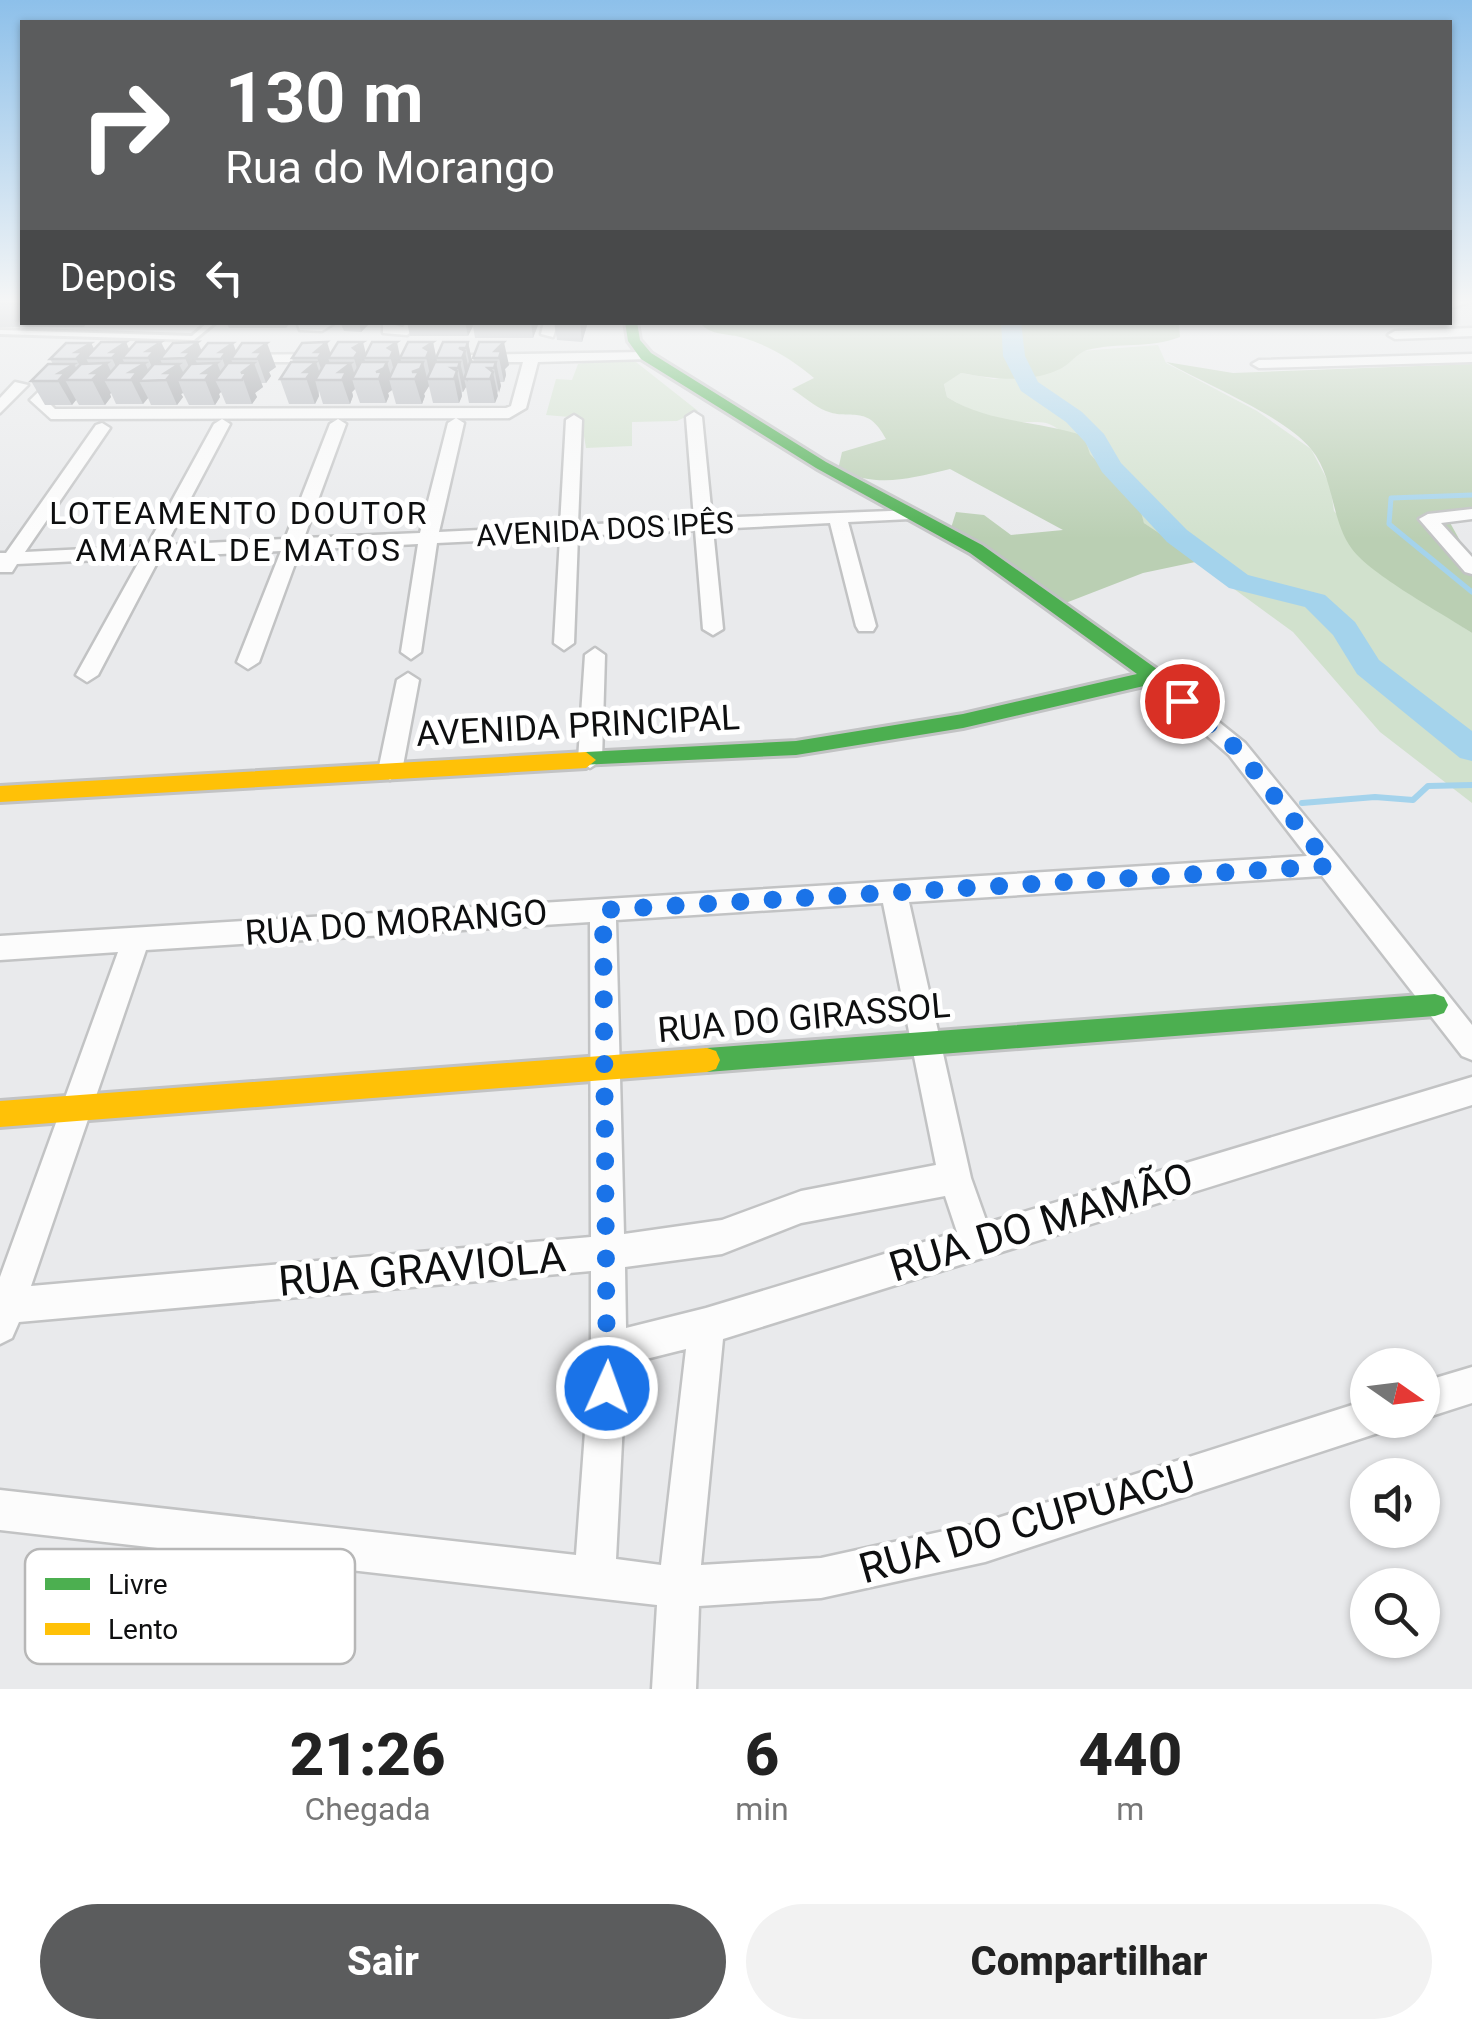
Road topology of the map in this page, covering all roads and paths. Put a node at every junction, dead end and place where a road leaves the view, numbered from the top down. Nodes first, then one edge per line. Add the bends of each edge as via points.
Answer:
1 (56, 381) edge
2 (525, 381) edge
3 (686, 381) edge
4 (20, 384) dead end
5 (0, 408) edge
6 (694, 417) dead end
7 (574, 420) dead end
8 (456, 423) dead end
9 (222, 424) dead end
10 (338, 424) dead end
11 (102, 428) dead end
12 (910, 514) junction
13 (1472, 514) edge
14 (838, 518) junction
15 (704, 524) junction
16 (568, 531) junction
17 (428, 538) junction
18 (293, 544) junction
19 (151, 551) junction
20 (6, 558) edge
21 (1470, 565) edge
22 (0, 575) edge
23 (866, 626) dead end
24 (712, 629) dead end
25 (564, 643) dead end
26 (411, 652) dead end
27 (595, 656) dead end
28 (248, 662) dead end
29 (87, 675) dead end
30 (1154, 677) junction
31 (408, 680) dead end
32 (590, 760) junction
33 (390, 771) junction
34 (0, 794) edge
35 (1330, 866) junction
36 (894, 892) junction
37 (603, 910) junction
38 (136, 939) junction
39 (0, 948) edge
40 (1435, 1005) junction
41 (925, 1043) junction
42 (1472, 1047) edge
43 (603, 1069) junction
44 (1472, 1091) edge
45 (73, 1110) junction
46 (0, 1114) edge
47 (956, 1178) junction
48 (978, 1241) junction
49 (605, 1254) junction
50 (2, 1312) edge
51 (706, 1326) junction
52 (609, 1350) junction
53 (1472, 1385) edge
54 (1440, 1395) edge
55 (1350, 1425) edge
56 (0, 1510) edge
57 (331, 1549) edge
58 (355, 1552) edge
59 (594, 1580) junction
60 (679, 1587) junction
61 (674, 1689) edge

1 - 2 street via 38,400 51,414 275,407 512,412
3 - 12 street
4 - 5 street
6 - 15 street
7 - 16 street
8 - 17 street
9 - 19 street
10 - 18 street
11 - 20 street
12 - 14 street, AVENIDA DOS IPÊS
12 - 30 street via 976,550
13 - 21 street via 1428,519
14 - 15 street, AVENIDA DOS IPÊS
14 - 23 street
15 - 16 street, AVENIDA DOS IPÊS
15 - 24 street
16 - 17 street, AVENIDA DOS IPÊS
16 - 25 street
17 - 18 street, AVENIDA DOS IPÊS
17 - 26 street
18 - 19 street, AVENIDA DOS IPÊS
18 - 28 street
19 - 20 street, AVENIDA DOS IPÊS
19 - 29 street
20 - 22 street
27 - 32 street
30 - 32 street, AVENIDA PRINCIPAL via 874,738
30 - 35 street via 1237,749
31 - 33 street
32 - 33 street, AVENIDA PRINCIPAL
33 - 34 street, AVENIDA PRINCIPAL
35 - 36 street, RUA DO MORANGO
35 - 40 street
36 - 37 street, RUA DO MORANGO
36 - 41 street
37 - 38 street, RUA DO MORANGO
37 - 43 street
38 - 39 street, RUA DO MORANGO
38 - 45 street
40 - 41 street, RUA DO GIRASSOL
40 - 42 street
41 - 43 street, RUA DO GIRASSOL
41 - 47 street
43 - 45 street, RUA DO GIRASSOL
43 - 49 street
44 - 48 street, RUA DO MAMÃO
45 - 46 street, RUA DO GIRASSOL
45 - 50 street
47 - 48 street
47 - 49 street, RUA GRAVIOLA via 802,1207 722,1237
48 - 51 street, RUA DO MAMÃO
49 - 50 street, RUA GRAVIOLA
49 - 52 street
51 - 52 street, RUA DO MAMÃO
51 - 60 street
52 - 59 street
53 - 54 street
55 - 60 street, RUA DO CUPUACU via 985,1542 821,1578
56 - 57 street, RUA DO CUPUACU
58 - 59 street, RUA DO CUPUACU
59 - 60 street, RUA DO CUPUACU
60 - 61 street

